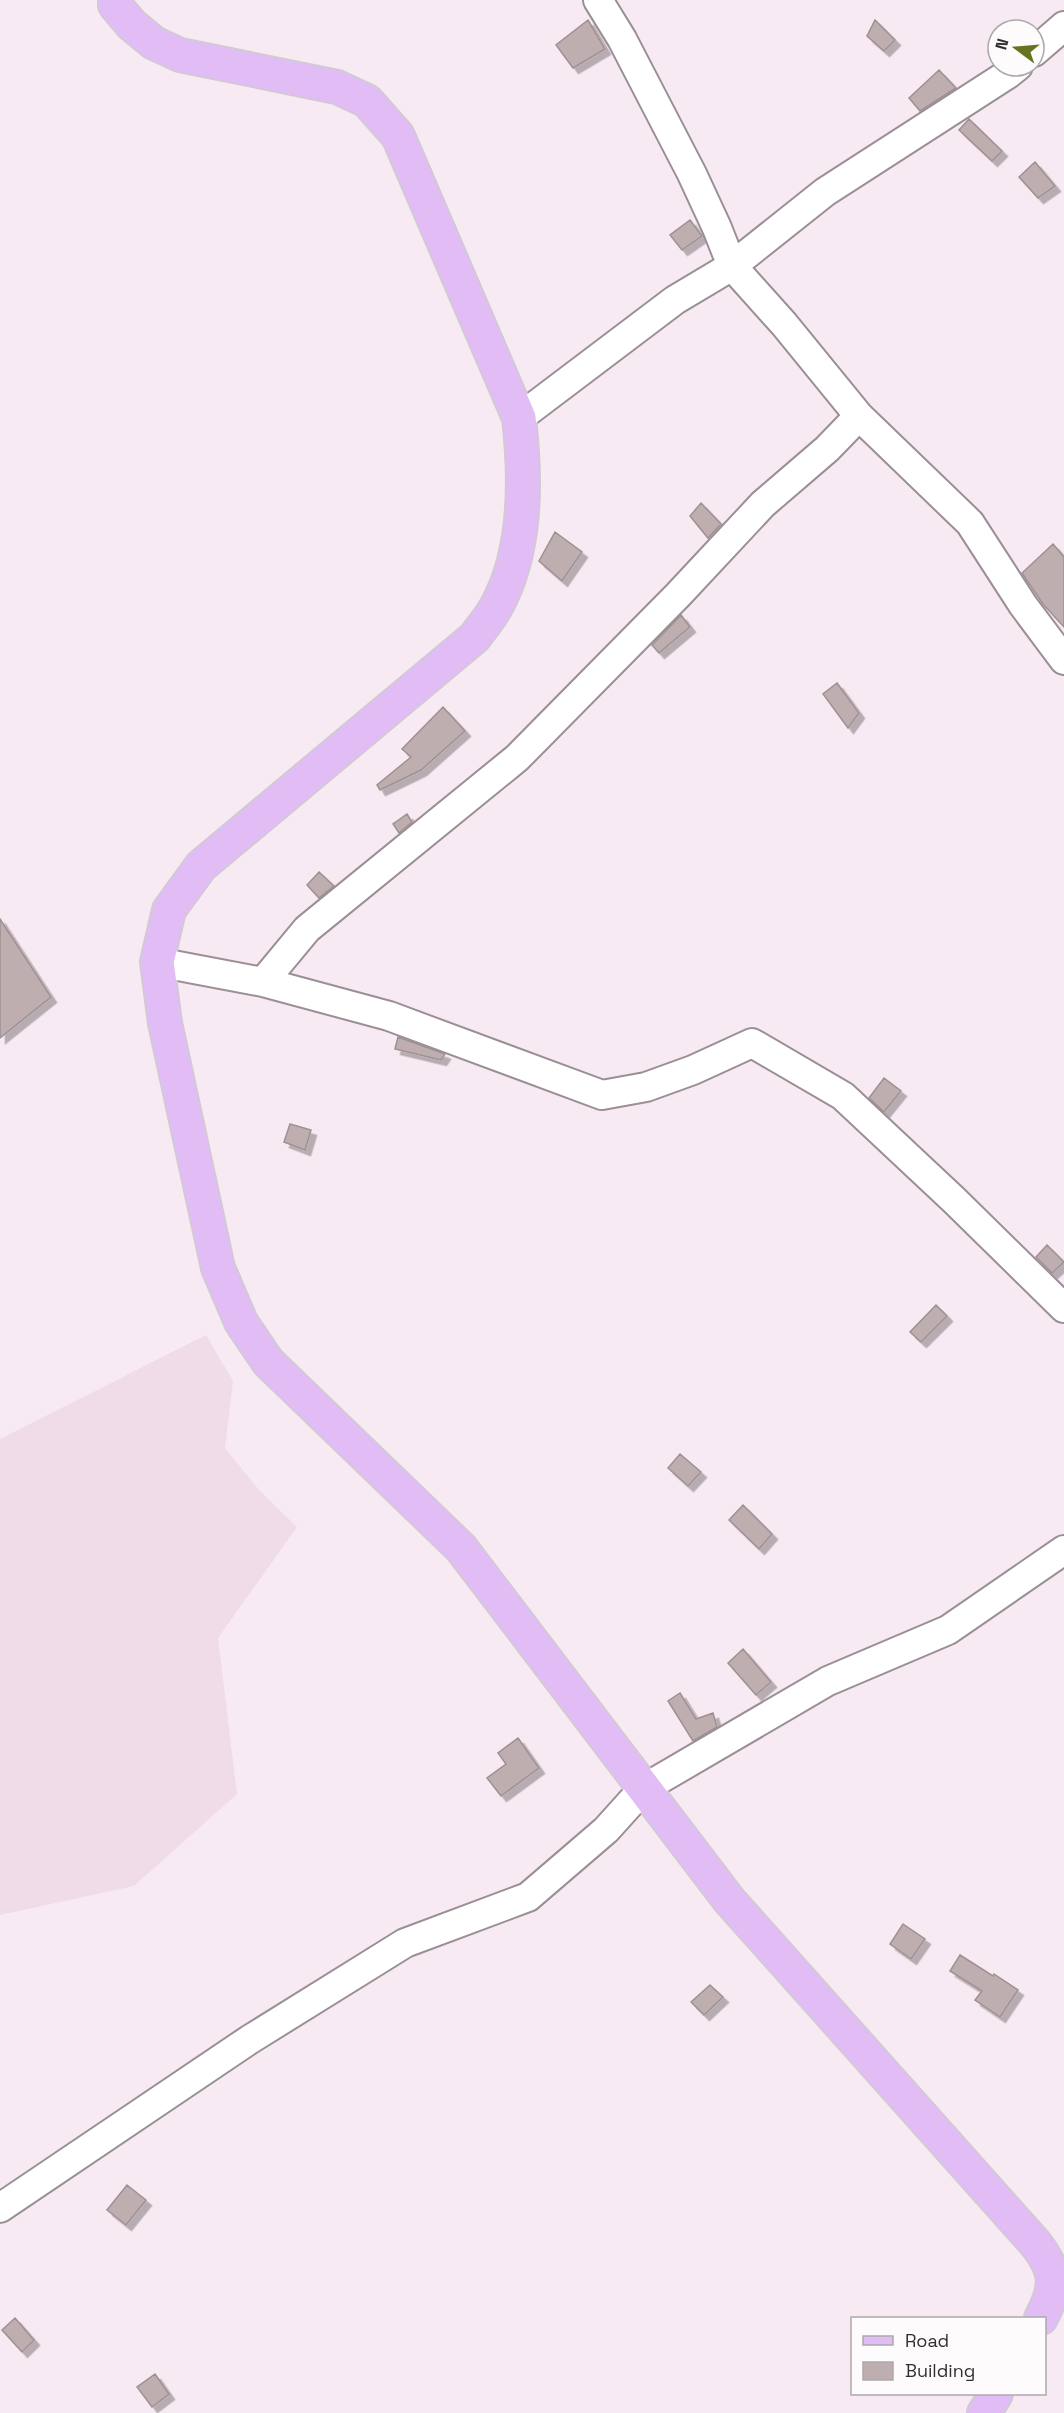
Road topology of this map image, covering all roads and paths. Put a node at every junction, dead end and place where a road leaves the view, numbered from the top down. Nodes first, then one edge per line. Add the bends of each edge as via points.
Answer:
1 (115, 0) edge
2 (598, 0) edge
3 (1064, 26) edge
4 (1046, 42) edge
5 (1003, 78) edge
6 (732, 266) junction
7 (859, 417) junction
8 (519, 418) junction
9 (1064, 660) edge
10 (157, 962) junction
11 (263, 982) junction
12 (1064, 1308) edge
13 (1064, 1550) edge
14 (643, 1789) junction
15 (0, 2208) edge
16 (1053, 2305) edge
17 (995, 2395) edge
18 (984, 2413) edge

1 - 8 main road via 132,25 154,43 180,55 337,87 367,101 398,136
2 - 6 street via 692,174
3 - 4 street
5 - 6 street via 825,192
6 - 7 street
6 - 8 street via 675,300
7 - 9 street via 970,523
7 - 11 street via 763,504 517,758 307,930
8 - 10 main road via 523,495 516,550 496,608 475,637 201,866 170,910
10 - 11 street
10 - 14 main road via 165,1023 218,1268 241,1322 268,1362 461,1548
11 - 12 street via 389,1016 602,1095 646,1087 752,1043 843,1096
13 - 14 street via 948,1630 828,1681
14 - 15 street via 606,1830 528,1897 405,1943 249,2040
14 - 16 main road via 729,1900 1035,2243 1054,2276
17 - 18 main road

